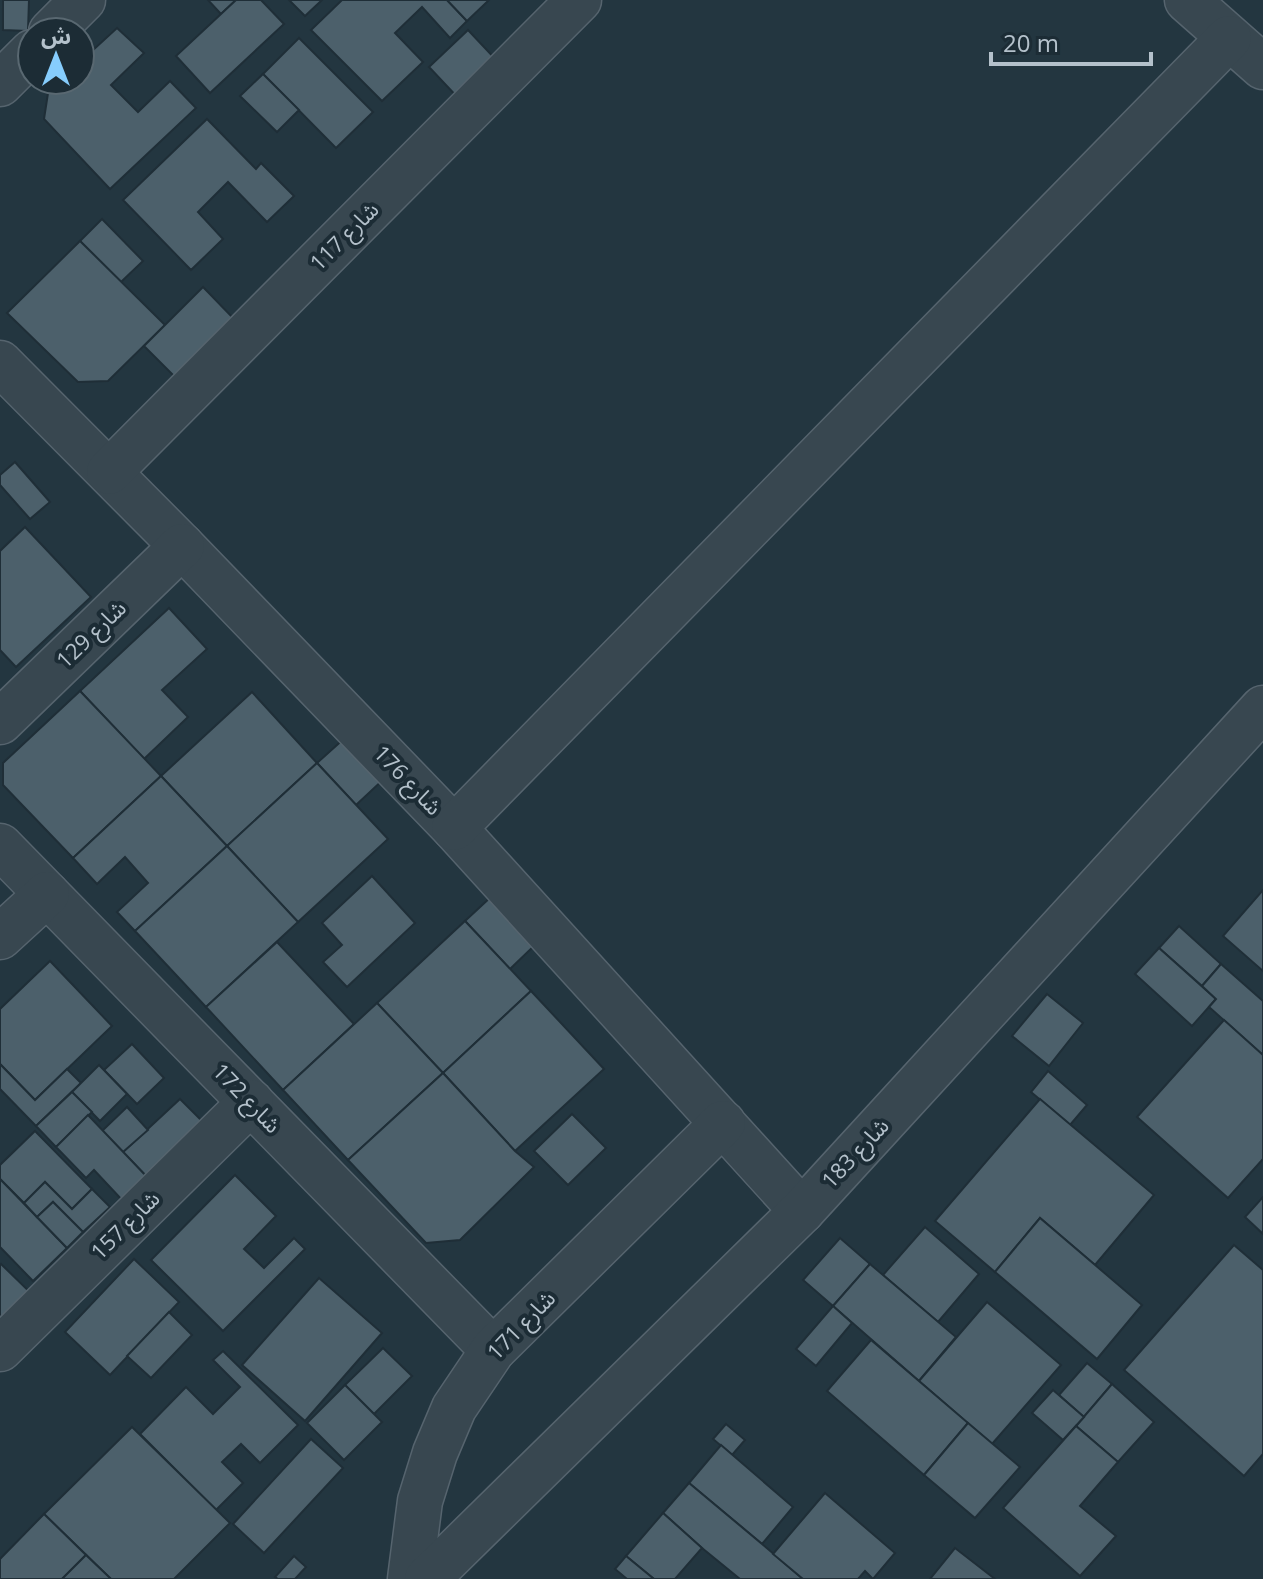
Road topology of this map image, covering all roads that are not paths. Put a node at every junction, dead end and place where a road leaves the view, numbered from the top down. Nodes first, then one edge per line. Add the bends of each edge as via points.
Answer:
1 (579, 0) edge
2 (1187, 0) edge
3 (1229, 38) junction
4 (1263, 67) edge
5 (16, 68) edge
6 (0, 84) edge
7 (0, 363) edge
8 (109, 472) junction
9 (182, 546) junction
10 (1263, 708) edge
11 (0, 722) edge
12 (454, 828) junction
13 (0, 846) edge
14 (47, 894) junction
15 (0, 937) edge
16 (251, 1102) junction
17 (723, 1123) junction
18 (802, 1211) junction
19 (0, 1349) edge
20 (493, 1350) junction
21 (410, 1579) edge
22 (427, 1579) edge

1 - 8 street, شارع 117
2 - 3 street
3 - 4 street
3 - 12 street
5 - 6 street
7 - 8 street, شارع 176
8 - 9 street, شارع 176
9 - 11 street, شارع 129
9 - 12 street, شارع 176
10 - 18 street, شارع 183
12 - 17 street, شارع 176
13 - 14 street, شارع 172
14 - 15 street
14 - 16 street, شارع 172
16 - 19 street, شارع 157
16 - 20 street, شارع 172
17 - 18 street, شارع 176
17 - 20 street, شارع 171
18 - 22 street, شارع 183
20 - 21 street, شارع 171 via 454,1408 435,1453 420,1501

